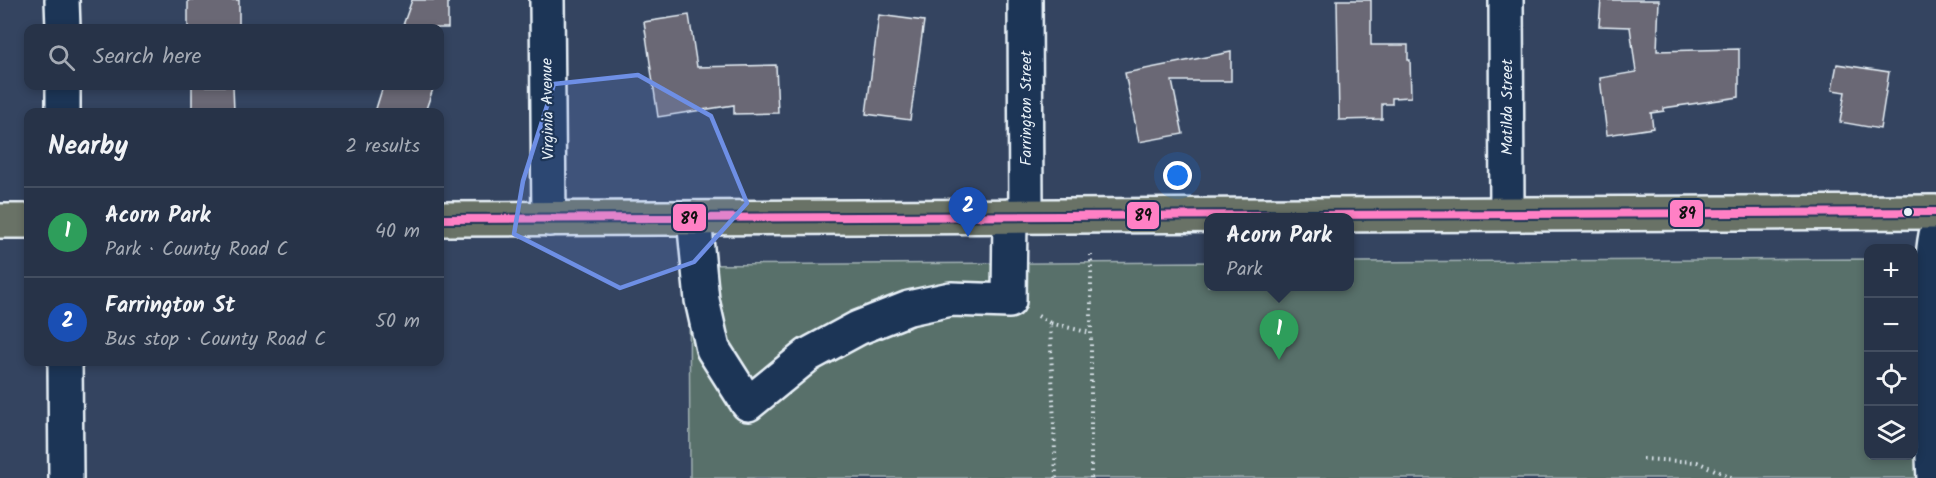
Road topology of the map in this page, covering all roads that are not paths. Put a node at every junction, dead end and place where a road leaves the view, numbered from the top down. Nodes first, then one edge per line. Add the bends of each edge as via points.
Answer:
1 (62, 0) edge
2 (547, 0) edge
3 (1025, 0) edge
4 (1506, 0) edge
5 (63, 24) edge
6 (63, 90) edge
7 (63, 108) edge
8 (1936, 212) edge
9 (1508, 214) junction
10 (1204, 215) edge
11 (1354, 215) edge
12 (1018, 216) junction
13 (694, 218) junction
14 (444, 219) edge
15 (549, 219) junction
16 (0, 221) edge
17 (24, 221) edge
18 (1936, 235) edge
19 (65, 366) edge
20 (66, 478) edge
21 (1934, 478) edge

1 - 5 street
2 - 15 street, Virginia Avenue
3 - 12 street, Farrington Street
4 - 9 street, Matilda Street
6 - 7 street
8 - 9 main road
9 - 11 main road
10 - 12 main road
12 - 13 main road
12 - 13 street, Farrington Street via 1009,301 951,299 909,308 858,328 808,355 748,404 713,349 702,300
13 - 15 main road
14 - 15 main road
16 - 17 main road
18 - 21 street via 1932,308
19 - 20 street

